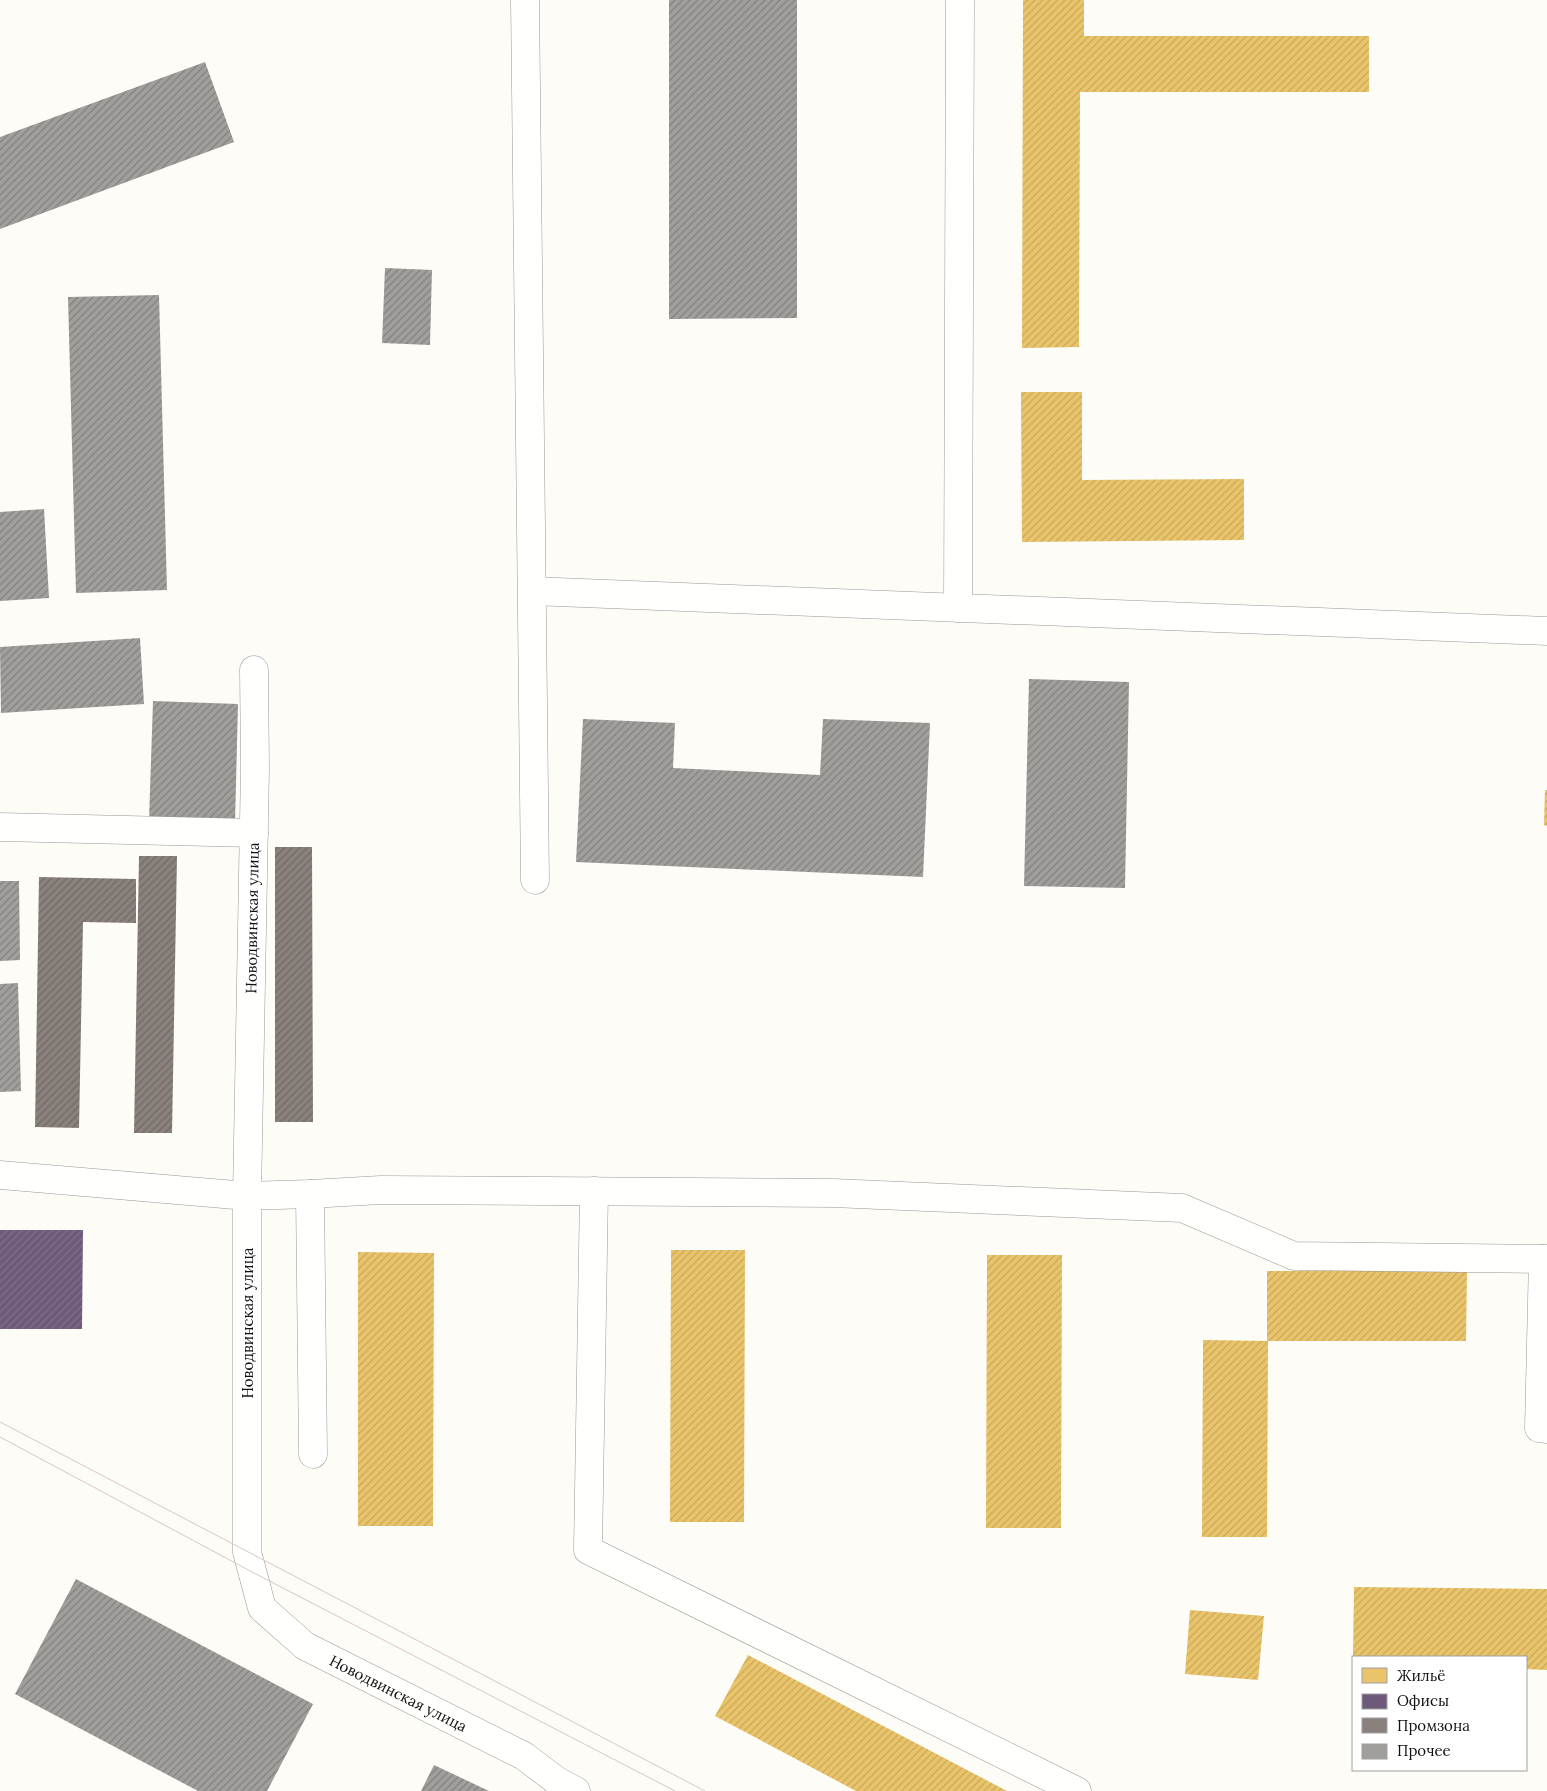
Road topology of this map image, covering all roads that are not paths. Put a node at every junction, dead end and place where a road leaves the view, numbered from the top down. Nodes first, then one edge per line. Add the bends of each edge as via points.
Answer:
1 (525, 0) edge
2 (960, 0) edge
3 (532, 591) junction
4 (958, 608) junction
5 (1547, 631) edge
6 (254, 670) dead end
7 (0, 827) edge
8 (254, 833) junction
9 (535, 880) dead end
10 (0, 1175) edge
11 (594, 1191) junction
12 (310, 1194) junction
13 (247, 1196) junction
14 (1545, 1259) edge
15 (1547, 1429) edge
16 (313, 1454) dead end
17 (562, 1788) edge
18 (1078, 1791) edge

1 - 3 street
2 - 4 street
3 - 4 street
3 - 9 street
4 - 5 street
6 - 8 street, Новодвинская улица
7 - 8 street
8 - 13 street, Новодвинская улица
10 - 13 street
11 - 12 street via 380,1190
11 - 14 street via 833,1193 1182,1208 1294,1256
11 - 18 street via 588,1550
12 - 13 street
12 - 16 street
13 - 17 street, Новодвинская улица via 247,1552 262,1608 305,1646 524,1756
14 - 15 street via 1539,1428

